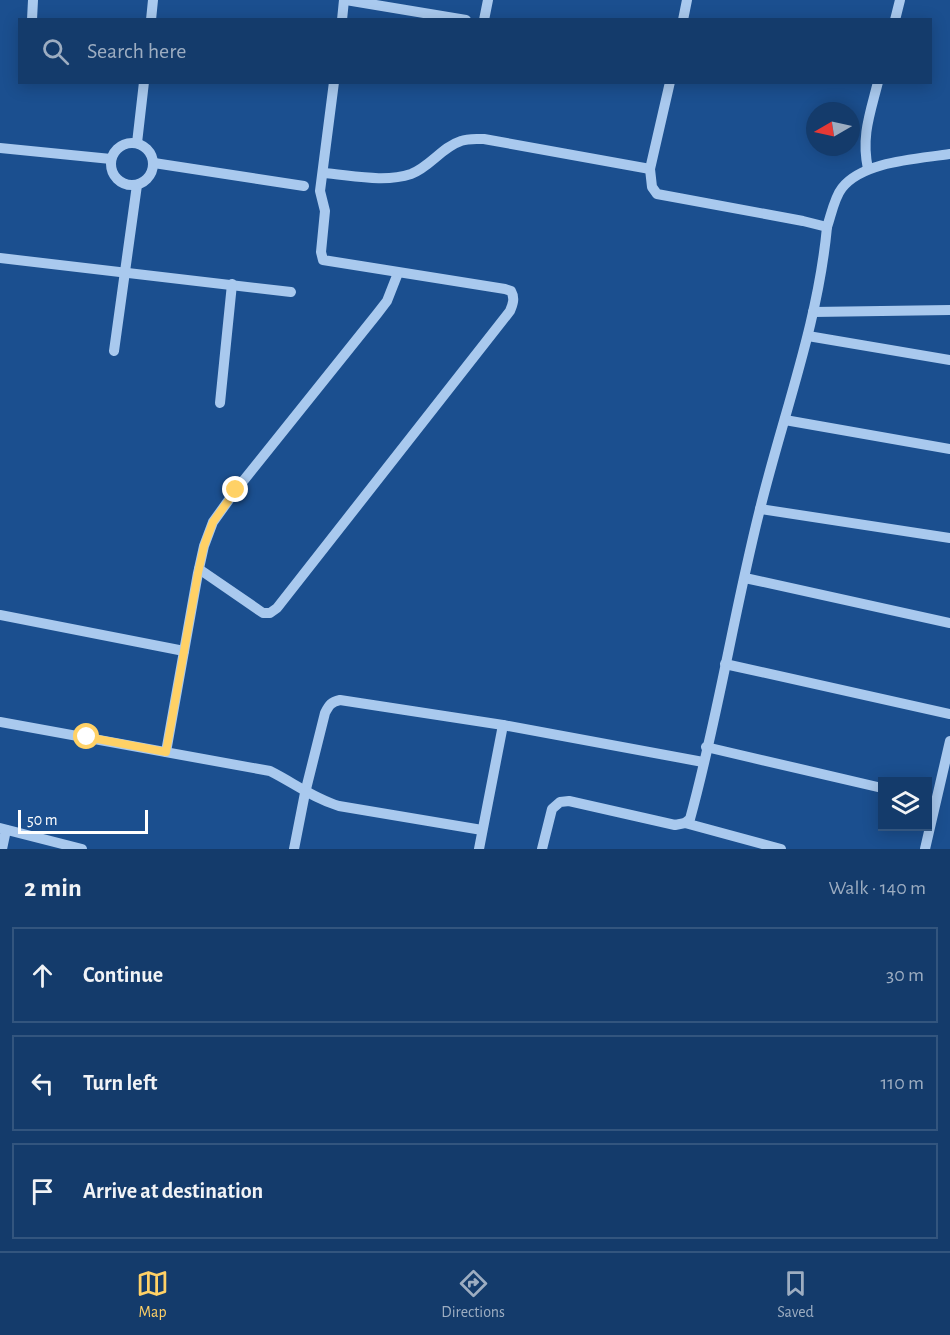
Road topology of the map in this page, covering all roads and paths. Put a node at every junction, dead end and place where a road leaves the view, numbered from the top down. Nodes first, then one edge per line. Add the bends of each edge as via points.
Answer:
1 (33, 0) edge
2 (153, 0) edge
3 (345, 0) edge
4 (488, 0) edge
5 (687, 0) edge
6 (900, 0) edge
7 (32, 18) edge
8 (151, 18) edge
9 (342, 18) edge
10 (454, 18) edge
11 (484, 18) edge
12 (683, 18) edge
13 (896, 18) edge
14 (144, 84) edge
15 (334, 84) edge
16 (670, 84) edge
17 (878, 84) edge
18 (137, 143) junction
19 (0, 148) edge
20 (950, 154) edge
21 (111, 159) junction
22 (154, 163) junction
23 (650, 169) junction
24 (868, 170) junction
25 (323, 173) junction
26 (137, 185) junction
27 (304, 186) dead end
28 (827, 227) junction
29 (0, 258) edge
30 (125, 271) junction
31 (398, 273) junction
32 (232, 284) junction
33 (291, 291) dead end
34 (950, 310) edge
35 (813, 312) junction
36 (808, 336) junction
37 (114, 351) dead end
38 (950, 360) edge
39 (220, 404) dead end
40 (785, 420) junction
41 (950, 449) edge
42 (760, 509) junction
43 (950, 538) edge
44 (199, 569) junction
45 (744, 578) junction
46 (0, 615) edge
47 (950, 623) edge
48 (184, 651) junction
49 (725, 664) junction
50 (950, 714) edge
51 (0, 722) edge
52 (502, 725) junction
53 (950, 741) edge
54 (706, 747) junction
55 (166, 752) junction
56 (703, 762) junction
57 (878, 787) edge
58 (305, 793) junction
59 (932, 800) edge
60 (685, 823) junction
61 (3, 829) edge
62 (482, 830) junction
63 (928, 831) edge
64 (2, 849) edge
65 (81, 849) edge
66 (294, 849) edge
67 (479, 849) edge
68 (542, 849) edge
69 (781, 849) edge
70 (925, 849) edge

1 - 7 street
2 - 8 street
3 - 9 street
3 - 10 street
4 - 11 street
5 - 12 street
6 - 13 street
14 - 18 street
15 - 25 street
16 - 23 street
17 - 24 street via 864,139
18 - 21 street via 124,144
18 - 22 street via 148,150
19 - 21 street
20 - 24 street
21 - 26 street via 112,172 122,183
22 - 26 street via 149,177
22 - 27 street
23 - 25 street via 484,139 448,147 404,176
23 - 28 street via 657,194
24 - 28 street via 840,190
25 - 31 street via 323,260
26 - 30 street
28 - 35 street
29 - 30 street
30 - 32 street
30 - 37 street
31 - 44 street via 387,301 213,522
31 - 44 street via 505,289 514,296 513,303 277,608 263,614
32 - 33 street
32 - 39 street
34 - 35 street
35 - 36 street
36 - 38 street
36 - 40 street
40 - 41 street
40 - 42 street
42 - 43 street
42 - 45 street
44 - 48 street
45 - 47 street
45 - 49 street
46 - 48 street
48 - 55 street
49 - 50 street
49 - 54 street
51 - 55 street
52 - 56 street
52 - 58 street via 335,701 325,713
52 - 62 street
53 - 59 street
54 - 56 street
54 - 57 street
55 - 58 street via 270,771
56 - 60 street via 690,819
58 - 62 street via 339,806
58 - 66 street
60 - 68 street via 675,825 560,802 552,809
60 - 69 street
61 - 64 street
61 - 65 street
62 - 67 street
63 - 70 street

